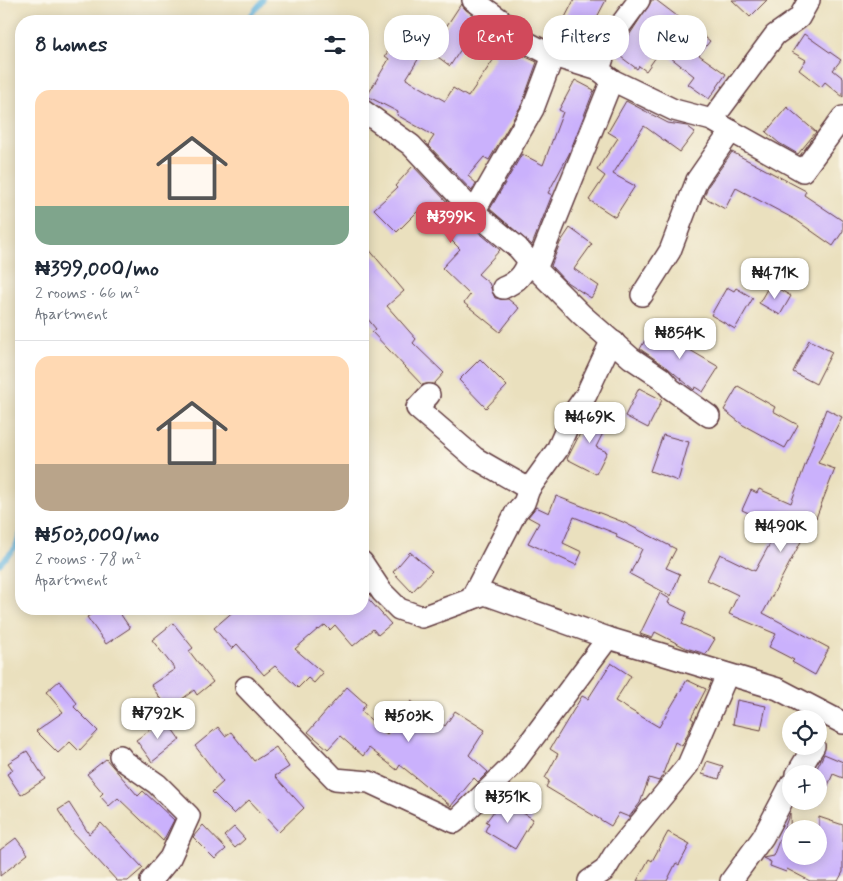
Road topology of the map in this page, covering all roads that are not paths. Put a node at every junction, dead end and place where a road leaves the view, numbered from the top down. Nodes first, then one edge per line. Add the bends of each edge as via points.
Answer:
1 (473, 0) edge
2 (640, 0) edge
3 (808, 0) edge
4 (543, 51) edge
5 (551, 60) edge
6 (564, 60) edge
7 (606, 75) junction
8 (369, 115) edge
9 (843, 117) edge
10 (712, 120) junction
11 (731, 131) junction
12 (474, 212) junction
13 (533, 265) junction
14 (503, 288) dead end
15 (642, 295) dead end
16 (614, 342) junction
17 (429, 395) dead end
18 (708, 416) dead end
19 (529, 488) junction
20 (369, 572) edge
21 (471, 599) junction
22 (608, 638) junction
23 (727, 675) junction
24 (246, 687) dead end
25 (837, 720) edge
26 (827, 730) edge
27 (120, 756) dead end
28 (782, 801) edge
29 (151, 881) edge
30 (589, 881) edge
31 (732, 881) edge

1 - 4 street via 526,42
2 - 7 street via 608,42
3 - 10 street via 799,18 775,35
5 - 12 street via 533,109
6 - 7 street
7 - 10 street via 674,110
7 - 13 street
8 - 12 street via 411,145
9 - 11 street via 803,171
10 - 11 street
11 - 15 street via 697,180 670,252
12 - 13 street via 518,248
13 - 14 street via 516,282
13 - 16 street
16 - 18 street
16 - 19 street via 556,450
17 - 19 street via 417,408 475,458
19 - 21 street via 524,503 516,512
20 - 21 street via 399,609 422,617
21 - 22 street via 485,594
22 - 23 street
22 - 24 street via 512,766 455,822 370,782 335,778
23 - 25 street via 778,689
23 - 30 street via 688,765 605,870
25 - 26 street
27 - 29 street via 157,784 189,816 170,858
28 - 31 street via 763,837

